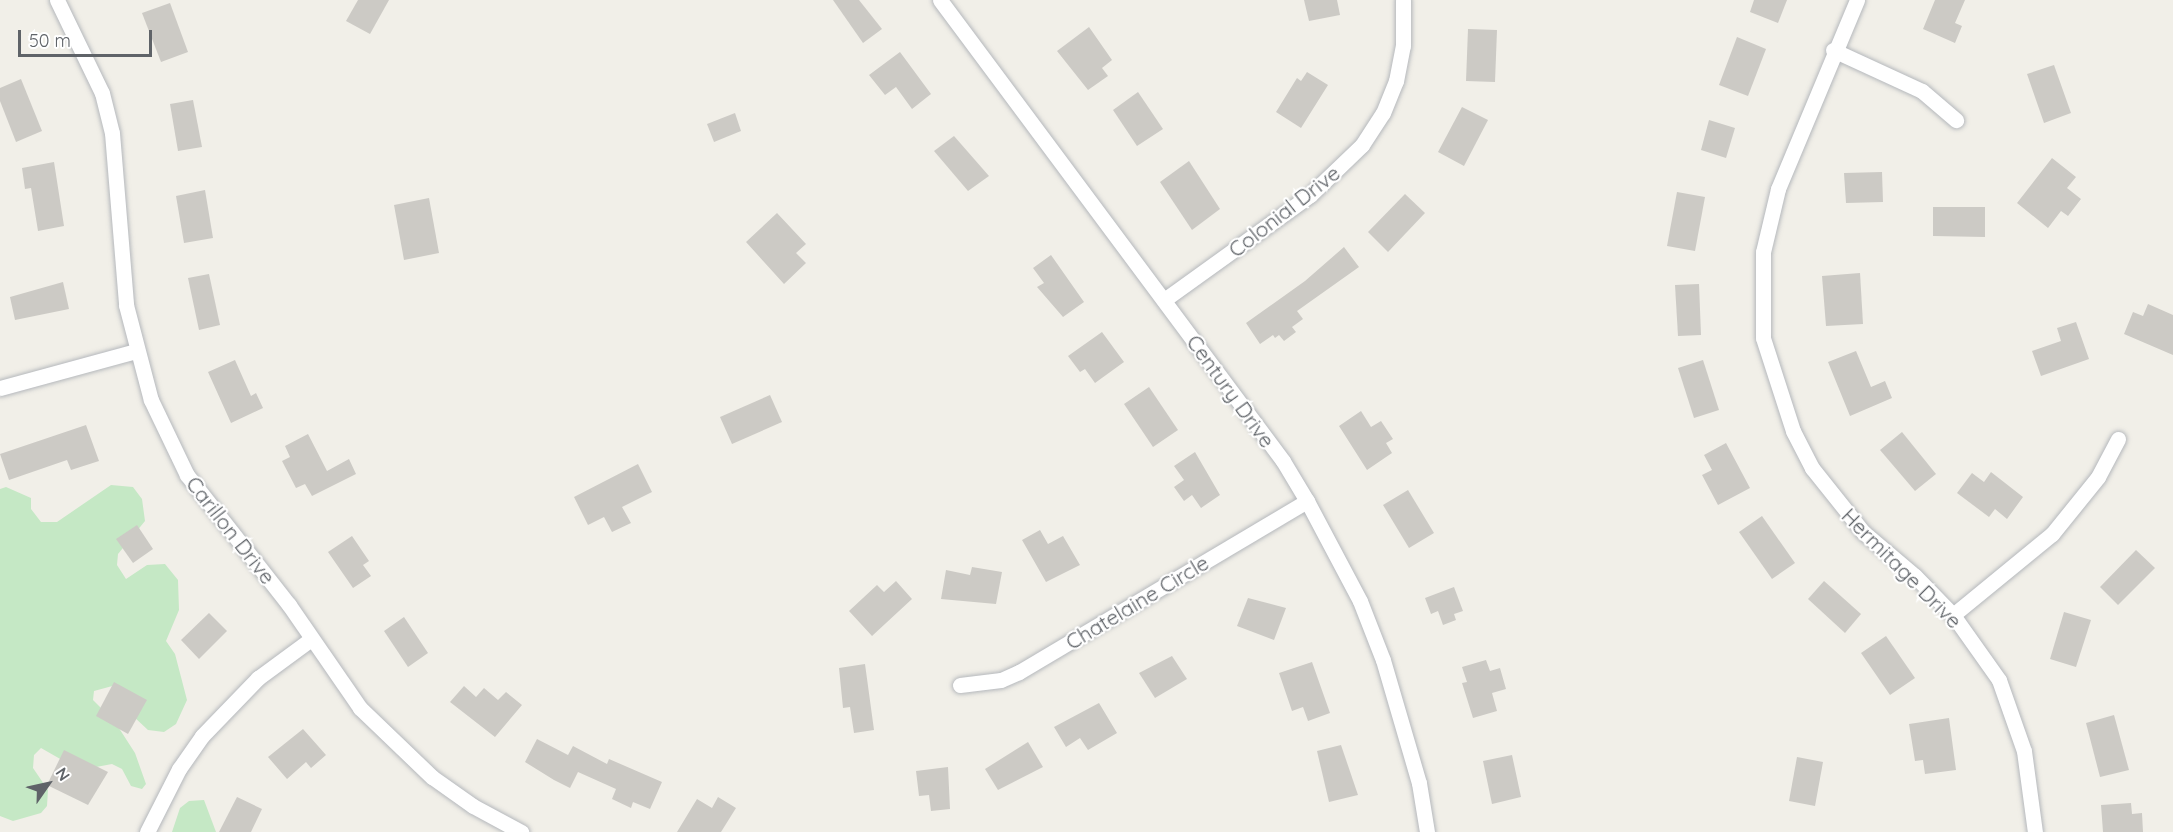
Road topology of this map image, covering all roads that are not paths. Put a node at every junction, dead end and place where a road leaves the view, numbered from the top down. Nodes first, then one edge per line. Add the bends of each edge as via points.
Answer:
1 (57, 0) edge
2 (940, 0) edge
3 (1403, 0) edge
4 (1857, 0) edge
5 (1833, 50) junction
6 (1956, 120) dead end
7 (1164, 300) junction
8 (136, 351) junction
9 (0, 388) edge
10 (2118, 439) dead end
11 (1307, 501) junction
12 (1953, 615) junction
13 (311, 639) junction
14 (960, 685) dead end
15 (147, 832) edge
16 (521, 832) edge
17 (1427, 832) edge
18 (2035, 832) edge

1 - 8 street, Carillon Drive via 90,60 112,133 120,253
2 - 7 street, Century Drive
3 - 7 street, Colonial Drive via 1403,46 1396,81 1383,113 1362,145 1310,195
4 - 5 street, Hermitage Drive
5 - 6 street via 1922,91
5 - 12 street, Hermitage Drive via 1770,219 1760,291 1763,338 1785,412 1812,468 1863,532
7 - 11 street, Century Drive via 1283,461
8 - 9 street
8 - 13 street, Carillon Drive via 151,399 187,475
10 - 12 street via 2098,477 2060,526
11 - 14 street, Chatelaine Circle via 1019,672 1001,680
11 - 17 street, Century Drive via 1360,601 1383,660 1419,783
12 - 18 street, Hermitage Drive via 1999,680 2013,715 2031,786
13 - 15 street via 258,678 202,736 179,769
13 - 16 street, Carillon Drive via 360,708 398,747 473,806

